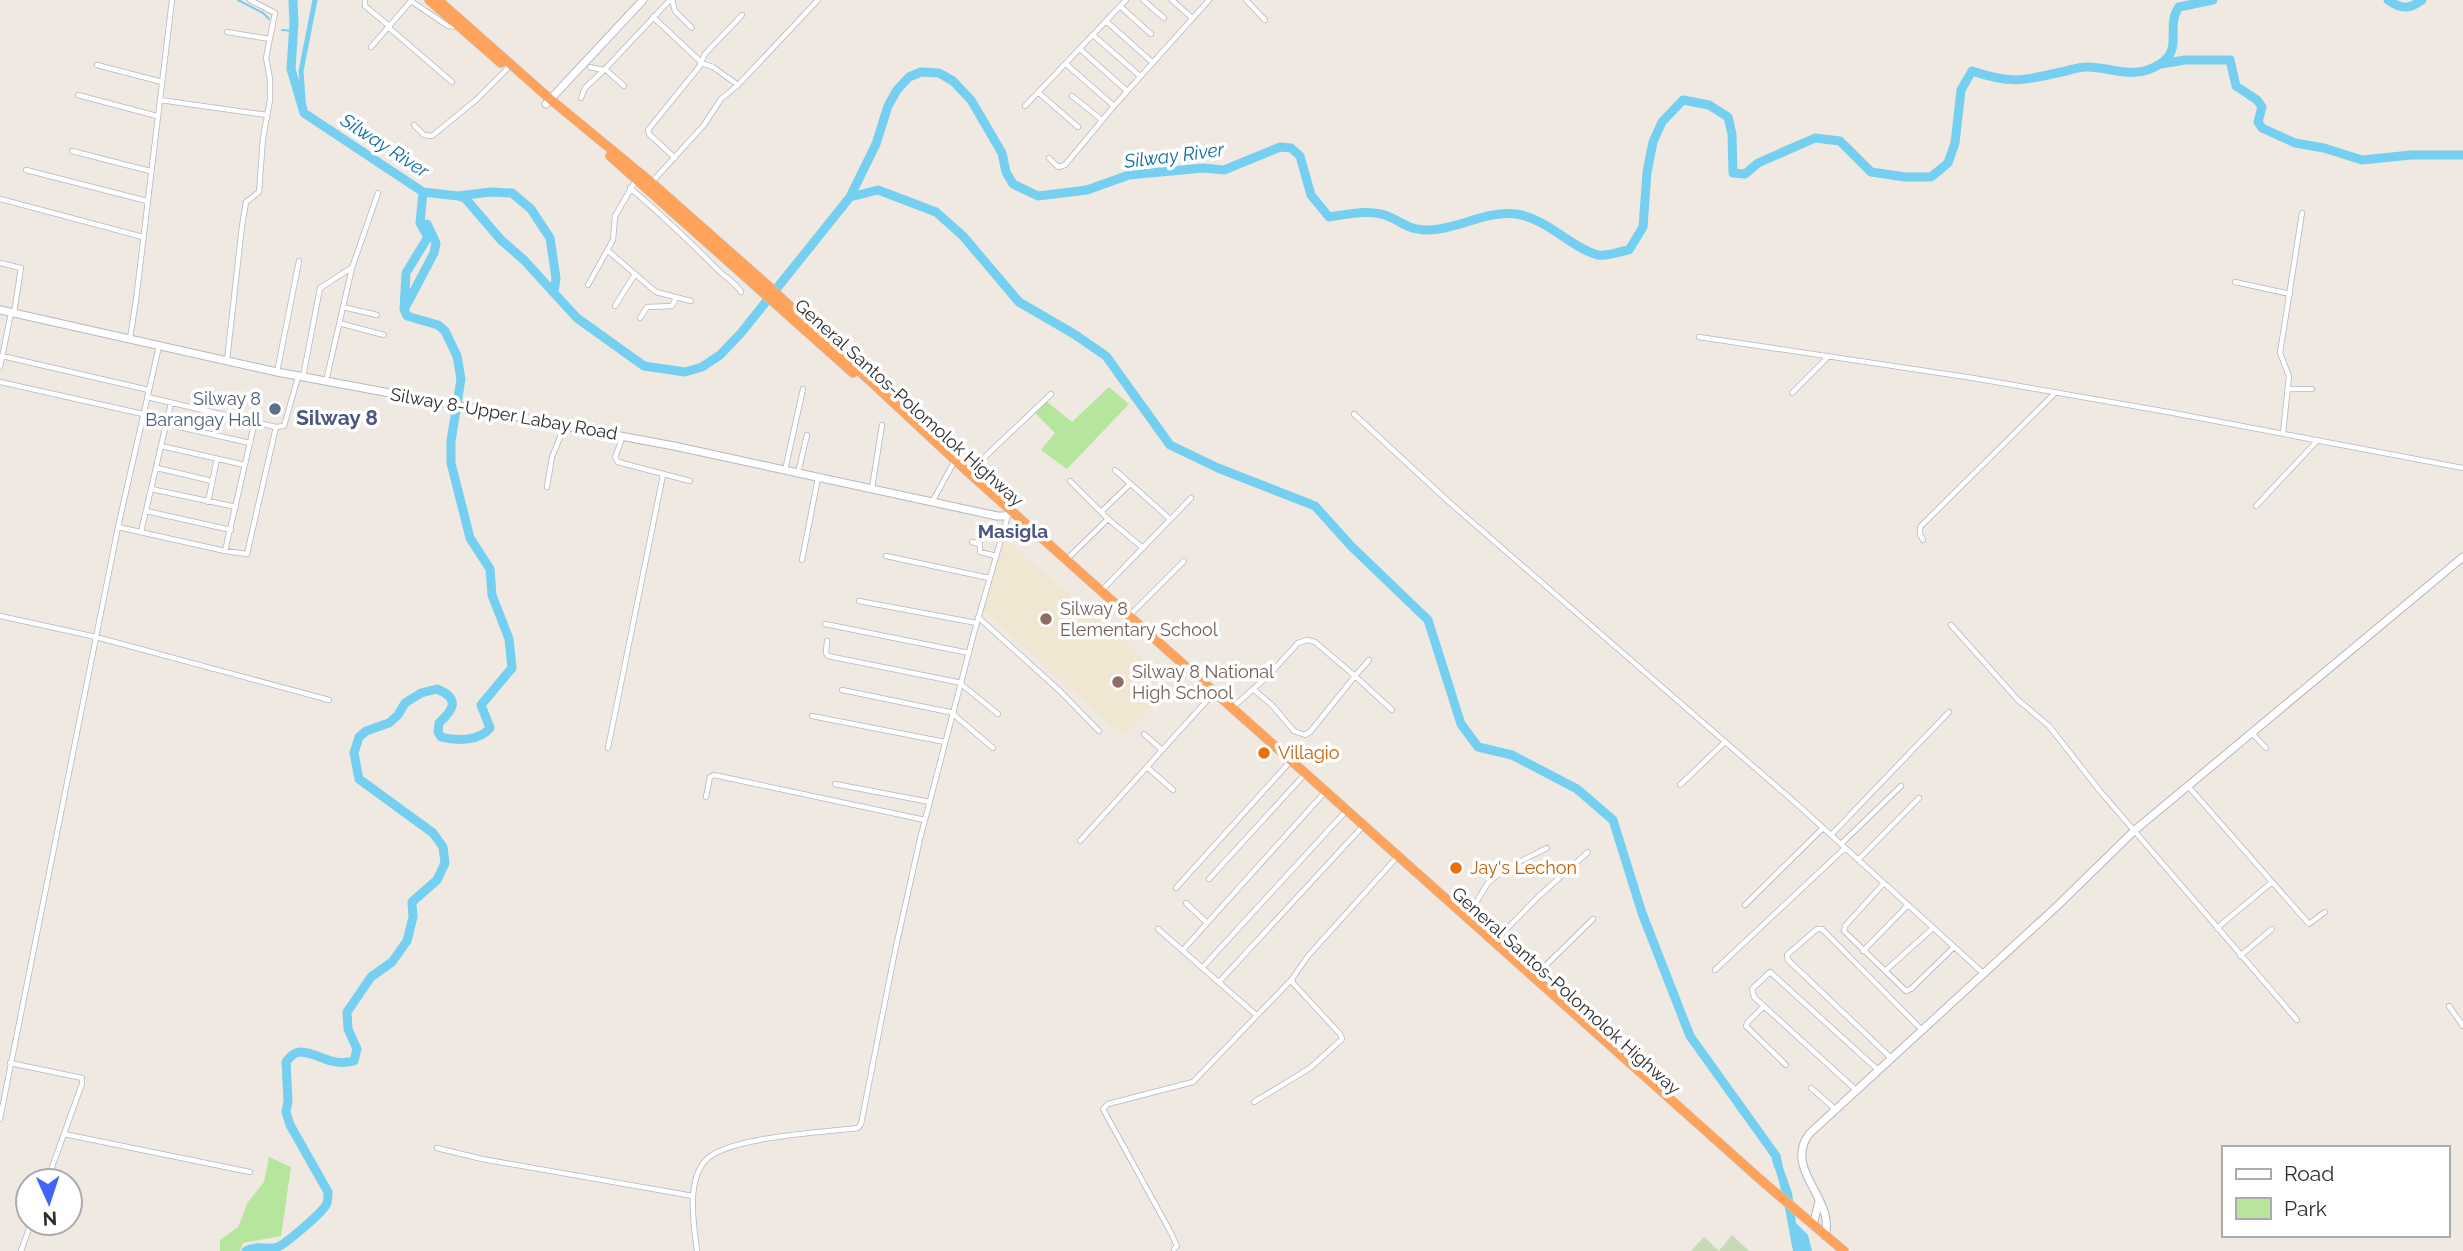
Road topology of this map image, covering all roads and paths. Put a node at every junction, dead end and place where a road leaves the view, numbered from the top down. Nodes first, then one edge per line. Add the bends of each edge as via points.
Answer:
1 (172, 0) edge
2 (250, 0) edge
3 (365, 0) edge
4 (429, 0) edge
5 (438, 0) edge
6 (643, 0) edge
7 (671, 0) edge
8 (818, 0) edge
9 (1126, 0) edge
10 (1143, 0) edge
11 (1171, 0) edge
12 (1209, 0) edge
13 (1246, 0) edge
14 (1120, 6) junction
15 (742, 15) dead end
16 (653, 17) junction
17 (1164, 18) dead end
18 (1192, 18) junction
19 (1265, 20) dead end
20 (1106, 21) junction
21 (387, 26) junction
22 (459, 27) junction
23 (692, 28) dead end
24 (227, 32) dead end
25 (1151, 34) dead end
26 (1093, 35) junction
27 (270, 38) junction
28 (371, 47) dead end
29 (1080, 49) junction
30 (1152, 62) junction
31 (701, 63) junction
32 (1066, 64) junction
33 (97, 65) dead end
34 (590, 67) dead end
35 (507, 69) junction
36 (605, 70) junction
37 (1140, 76) junction
38 (162, 82) junction
39 (452, 82) dead end
40 (737, 85) junction
41 (624, 86) dead end
42 (1126, 91) junction
43 (1039, 93) junction
44 (78, 95) dead end
45 (1072, 96) dead end
46 (581, 98) dead end
47 (160, 100) junction
48 (548, 102) junction
49 (1114, 106) junction
50 (1025, 107) dead end
51 (267, 115) junction
52 (157, 117) junction
53 (1102, 120) junction
54 (414, 125) dead end
55 (1078, 127) dead end
56 (72, 151) dead end
57 (675, 158) junction
58 (1049, 158) dead end
59 (26, 170) dead end
60 (150, 171) junction
61 (636, 179) junction
62 (652, 183) junction
63 (630, 188) junction
64 (378, 193) dead end
65 (0, 199) edge
66 (147, 201) junction
67 (2302, 213) dead end
68 (143, 237) junction
69 (607, 250) junction
70 (299, 261) dead end
71 (0, 262) edge
72 (352, 268) junction
73 (635, 274) junction
74 (2235, 282) dead end
75 (588, 285) dead end
76 (762, 285) junction
77 (741, 292) dead end
78 (2290, 294) junction
79 (676, 298) junction
80 (691, 301) dead end
81 (615, 306) dead end
82 (343, 307) junction
83 (786, 307) junction
84 (0, 310) edge
85 (13, 313) junction
86 (377, 315) dead end
87 (640, 318) dead end
88 (340, 323) junction
89 (384, 335) dead end
90 (1699, 337) dead end
91 (130, 338) junction
92 (159, 345) junction
93 (2, 356) junction
94 (1829, 356) junction
95 (228, 360) junction
96 (0, 368) edge
97 (277, 372) junction
98 (300, 376) junction
99 (0, 382) edge
100 (326, 382) junction
101 (803, 389) dead end
102 (2288, 389) junction
103 (2312, 389) dead end
104 (149, 390) junction
105 (2056, 392) junction
106 (1792, 393) dead end
107 (1051, 394) dead end
108 (147, 397) junction
109 (171, 403) junction
110 (143, 414) junction
111 (1354, 414) dead end
112 (255, 421) junction
113 (166, 424) junction
114 (565, 424) junction
115 (882, 425) dead end
116 (276, 427) junction
117 (2283, 433) junction
118 (623, 435) junction
119 (807, 435) dead end
120 (2317, 440) junction
121 (250, 443) junction
122 (161, 446) junction
123 (216, 459) junction
124 (953, 464) junction
125 (245, 465) junction
126 (156, 468) junction
127 (2463, 468) edge
128 (1115, 470) dead end
129 (785, 471) junction
130 (969, 473) junction
131 (798, 474) junction
132 (663, 475) junction
133 (818, 478) junction
134 (212, 481) junction
135 (690, 481) dead end
136 (1070, 481) dead end
137 (1130, 484) junction
138 (547, 487) dead end
139 (151, 489) junction
140 (872, 489) junction
141 (1191, 498) dead end
142 (208, 502) junction
143 (933, 502) junction
144 (2256, 506) dead end
145 (236, 507) junction
146 (1101, 511) junction
147 (146, 512) junction
148 (1010, 513) junction
149 (1108, 519) junction
150 (1170, 519) junction
151 (118, 527) junction
152 (231, 530) junction
153 (141, 532) junction
154 (1923, 540) dead end
155 (972, 542) dead end
156 (1143, 548) junction
157 (225, 551) junction
158 (886, 556) dead end
159 (996, 556) junction
160 (2463, 557) edge
161 (802, 560) dead end
162 (1066, 560) junction
163 (1184, 561) dead end
164 (989, 578) junction
165 (1101, 591) junction
166 (859, 601) dead end
167 (0, 616) edge
168 (1129, 616) junction
169 (977, 620) junction
170 (824, 624) dead end
171 (1951, 625) dead end
172 (96, 637) junction
173 (827, 641) dead end
174 (969, 653) junction
175 (1369, 660) dead end
176 (1355, 676) junction
177 (962, 684) junction
178 (842, 690) dead end
179 (1254, 690) junction
180 (1212, 695) junction
181 (329, 700) dead end
182 (1231, 709) junction
183 (1392, 710) dead end
184 (1949, 712) dead end
185 (954, 714) junction
186 (998, 714) dead end
187 (812, 716) dead end
188 (1099, 731) dead end
189 (2252, 732) junction
190 (1144, 734) dead end
191 (945, 742) junction
192 (1725, 742) junction
193 (608, 748) dead end
194 (993, 748) dead end
195 (2266, 748) dead end
196 (1162, 750) junction
197 (1288, 764) junction
198 (1147, 767) junction
199 (1304, 775) junction
200 (835, 784) dead end
201 (1680, 785) dead end
202 (1901, 786) dead end
203 (2188, 786) junction
204 (1173, 790) dead end
205 (1324, 793) junction
206 (706, 797) dead end
207 (1919, 798) dead end
208 (929, 802) junction
209 (1345, 812) junction
210 (925, 820) junction
211 (1362, 827) junction
212 (1823, 828) junction
213 (2135, 830) junction
214 (1830, 835) junction
215 (1080, 841) dead end
216 (1843, 846) junction
217 (1547, 848) dead end
218 (1588, 852) dead end
219 (1397, 858) junction
220 (1858, 860) junction
221 (1209, 879) dead end
222 (2272, 882) junction
223 (1884, 883) junction
224 (1176, 888) dead end
225 (1186, 903) dead end
226 (1745, 905) dead end
227 (1908, 905) junction
228 (2325, 912) dead end
229 (1466, 918) junction
230 (1593, 919) dead end
231 (1207, 923) junction
232 (1933, 928) junction
233 (2217, 928) junction
234 (1158, 929) dead end
235 (2272, 929) dead end
236 (1494, 943) junction
237 (1954, 947) junction
238 (1182, 950) junction
239 (1863, 951) junction
240 (2240, 956) junction
241 (1202, 968) junction
242 (1716, 970) dead end
243 (1885, 971) junction
244 (1983, 973) junction
245 (1533, 978) junction
246 (1292, 979) junction
247 (1219, 982) junction
248 (1764, 1006) junction
249 (2449, 1006) dead end
250 (1255, 1014) junction
251 (2297, 1020) dead end
252 (2463, 1026) edge
253 (1921, 1029) junction
254 (1891, 1058) junction
255 (10, 1063) junction
256 (1786, 1065) dead end
257 (1878, 1070) junction
258 (1811, 1088) dead end
259 (1857, 1091) junction
260 (1254, 1102) dead end
261 (1835, 1110) junction
262 (0, 1119) edge
263 (64, 1134) junction
264 (437, 1148) dead end
265 (52, 1167) edge
266 (250, 1172) dead end
267 (1775, 1195) junction
268 (693, 1196) junction
269 (1819, 1200) junction
270 (1802, 1219) junction
271 (1813, 1226) junction
272 (1825, 1236) junction
273 (1174, 1249) dead end
274 (696, 1251) edge
275 (1835, 1251) edge
276 (1844, 1251) edge

1 - 38 street
2 - 27 street via 274,12
3 - 21 street via 365,6
4 - 22 highway
5 - 48 highway
6 - 48 street
7 - 16 street
7 - 23 street
8 - 40 street
9 - 14 street
10 - 17 street
11 - 18 street
12 - 18 street
13 - 19 street
14 - 20 street
14 - 25 street
15 - 31 street
16 - 31 street
16 - 36 street
18 - 30 street
20 - 26 street
20 - 30 street
21 - 22 street via 411,1 448,26
21 - 28 street
21 - 39 street
22 - 35 highway
24 - 27 street
26 - 29 street
26 - 37 street
27 - 51 street
29 - 32 street
29 - 42 street
30 - 37 street
31 - 40 street via 713,66
31 - 57 street via 648,130
32 - 43 street
32 - 49 street
33 - 38 street
34 - 36 street
35 - 48 highway
35 - 54 street via 432,136
36 - 41 street
36 - 46 street
37 - 42 street
38 - 47 street
40 - 57 street
42 - 49 street
43 - 50 street
43 - 55 street
44 - 52 street
45 - 53 street
47 - 51 street
47 - 52 street
48 - 61 highway
48 - 62 highway
49 - 53 street
51 - 95 street via 259,192 246,202 242,226
52 - 60 street
53 - 58 street via 1063,167
56 - 60 street
57 - 62 street
59 - 66 street
60 - 66 street
61 - 63 street
61 - 76 highway
62 - 76 highway
63 - 69 street via 615,216 613,240
63 - 77 street
64 - 72 street
65 - 68 street
66 - 68 street
67 - 78 street
68 - 91 street
69 - 73 street
69 - 75 street
70 - 97 street
71 - 85 street via 21,268
72 - 82 street
72 - 98 street via 320,288
73 - 79 street via 656,292
73 - 81 street
74 - 78 street
76 - 83 highway
78 - 102 street via 2280,353 2289,376
79 - 80 street
79 - 87 street via 672,306 649,305
82 - 86 street
82 - 88 street
83 - 124 highway, General Santos-Polomolok Highway
83 - 130 highway
84 - 85 street, Silway 8-Upper Labay Road
85 - 91 street, Silway 8-Upper Labay Road
85 - 93 street
88 - 89 street
88 - 100 street
90 - 94 street
91 - 92 street, Silway 8-Upper Labay Road
92 - 95 street, Silway 8-Upper Labay Road
92 - 104 street
93 - 96 street
93 - 104 street
94 - 105 street
94 - 106 street
95 - 97 street, Silway 8-Upper Labay Road
97 - 98 street, Silway 8-Upper Labay Road
98 - 100 street, Silway 8-Upper Labay Road
98 - 116 street via 285,425
99 - 110 street
100 - 114 street, Silway 8-Upper Labay Road
101 - 129 street
102 - 103 street
102 - 117 street
104 - 108 street
105 - 117 street
105 - 154 street via 1920,527
107 - 130 street
108 - 109 street
108 - 110 street
109 - 112 street
109 - 113 street
110 - 151 street
111 - 192 street
112 - 116 street
112 - 121 street
113 - 121 street
113 - 122 street
114 - 118 street, Silway 8-Upper Labay Road
114 - 138 street
115 - 140 street
116 - 157 street via 248,552
117 - 120 street
118 - 129 street, Silway 8-Upper Labay Road
118 - 132 street via 615,457 618,462
119 - 131 street
120 - 127 street
120 - 144 street
121 - 125 street
122 - 123 street
122 - 126 street
123 - 125 street
123 - 134 street
124 - 143 street
124 - 148 highway, General Santos-Polomolok Highway
125 - 145 street
126 - 134 street
126 - 139 street
128 - 137 street
129 - 131 street, Silway 8-Upper Labay Road
130 - 148 highway
131 - 133 street, Silway 8-Upper Labay Road
132 - 135 street
132 - 193 street
133 - 140 street, Silway 8-Upper Labay Road
133 - 161 street
134 - 142 street
136 - 146 street
137 - 146 street
137 - 150 street
139 - 142 street
139 - 147 street
140 - 143 street, Silway 8-Upper Labay Road
141 - 150 street
142 - 145 street
143 - 148 street, Silway 8-Upper Labay Road via 997,516
145 - 152 street
146 - 149 street
147 - 152 street
147 - 153 street
148 - 159 street
148 - 162 highway
148 - 180 highway, General Santos-Polomolok Highway
149 - 156 street
149 - 162 street
150 - 156 street
151 - 153 street
151 - 172 street
152 - 157 street
153 - 157 street
155 - 159 street via 980,544 980,552
156 - 165 street
158 - 164 street
159 - 164 street
160 - 189 street
162 - 165 highway
163 - 168 street
164 - 169 street
165 - 168 highway
166 - 169 street
167 - 172 street
168 - 182 highway
169 - 174 street
169 - 188 street
170 - 174 street
171 - 213 street via 2018,700 2049,726
172 - 181 street
172 - 255 street
173 - 177 street via 828,656
174 - 177 street
175 - 176 street
176 - 179 street via 1307,640 1298,643
176 - 179 street via 1305,735 1294,731
176 - 183 street
177 - 185 street
177 - 186 street
178 - 185 street
179 - 182 street
180 - 196 street
180 - 197 highway, General Santos-Polomolok Highway
182 - 199 highway
184 - 214 street
185 - 191 street
185 - 194 street
187 - 191 street
189 - 195 street
189 - 203 street
190 - 196 street
191 - 208 street
192 - 201 street
192 - 212 street
196 - 198 street
197 - 199 highway, General Santos-Polomolok Highway
197 - 224 street
198 - 204 street
198 - 215 street
199 - 205 highway
199 - 221 street
200 - 208 street
202 - 216 street
203 - 213 street
203 - 222 street
205 - 209 highway
205 - 231 street
206 - 210 street via 714,775
207 - 220 street
208 - 210 street
209 - 211 highway
209 - 241 street
210 - 268 street via 860,1126 755,1141 713,1154 699,1171
211 - 219 highway
211 - 247 street
212 - 214 street
212 - 226 street
213 - 233 street
213 - 244 street
214 - 216 street
216 - 220 street
216 - 242 street
217 - 229 street via 1488,883
218 - 236 street
219 - 229 highway
219 - 246 street
219 - 267 highway, General Santos-Polomolok Highway
220 - 223 street
222 - 228 street via 2309,924
222 - 233 street
223 - 227 street
223 - 239 street via 1844,928
225 - 231 street
227 - 232 street
227 - 239 street
229 - 236 highway
230 - 245 street
231 - 238 street
232 - 237 street
232 - 243 street
233 - 240 street
234 - 238 street
235 - 240 street
236 - 245 highway
237 - 243 street via 1909,990
237 - 244 street
238 - 241 street
239 - 243 street
240 - 251 street
241 - 247 street
244 - 253 street
245 - 267 highway
246 - 250 street
246 - 260 street via 1342,1039 1310,1068
247 - 250 street
248 - 256 street via 1746,1027
248 - 257 street via 1751,989 1771,971
248 - 259 street
249 - 252 street
250 - 273 street via 1190,1084 1103,1109 1170,1231 1177,1245
253 - 254 street
253 - 254 street via 1822,929 1787,955
254 - 257 street
255 - 262 street
255 - 263 street via 81,1077
257 - 259 street
258 - 261 street
259 - 261 street
261 - 269 street via 1809,1134 1802,1149 1805,1172
263 - 265 street
263 - 266 street
264 - 268 street
267 - 270 highway
268 - 274 street
269 - 271 street
269 - 272 street via 1827,1219
270 - 271 highway
270 - 275 highway
271 - 272 highway
272 - 276 highway

